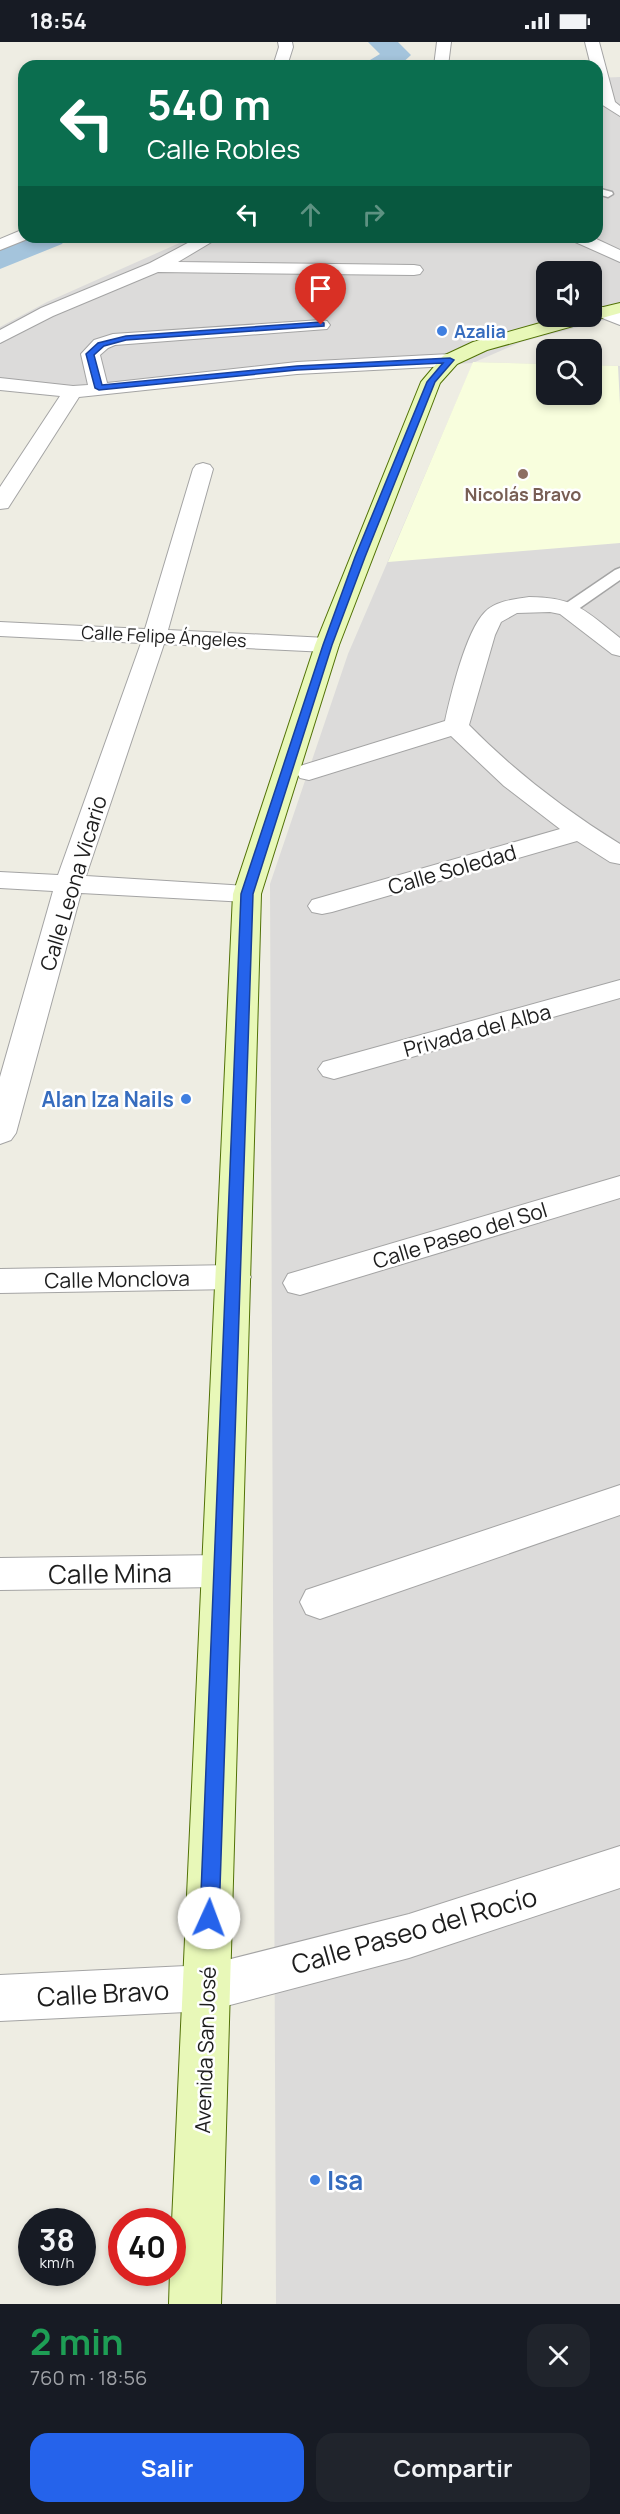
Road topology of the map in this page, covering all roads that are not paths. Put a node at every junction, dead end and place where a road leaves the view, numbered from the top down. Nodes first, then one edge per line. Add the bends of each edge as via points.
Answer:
1 (285, 42) edge
2 (444, 42) edge
3 (592, 42) edge
4 (282, 60) edge
5 (442, 60) edge
6 (595, 60) edge
7 (620, 74) edge
8 (603, 76) edge
9 (603, 90) edge
10 (620, 112) edge
11 (18, 237) edge
12 (201, 243) edge
13 (591, 243) edge
14 (0, 245) edge
15 (620, 257) edge
16 (156, 267) junction
17 (414, 270) dead end
18 (602, 314) edge
19 (620, 320) edge
20 (321, 325) dead end
21 (549, 327) edge
22 (0, 337) edge
23 (450, 360) junction
24 (0, 384) edge
25 (99, 388) junction
26 (73, 392) junction
27 (203, 469) dead end
28 (0, 503) edge
29 (620, 573) edge
30 (568, 609) junction
31 (0, 629) edge
32 (155, 636) junction
33 (616, 641) edge
34 (327, 645) junction
35 (456, 726) junction
36 (309, 772) dead end
37 (581, 831) junction
38 (620, 856) edge
39 (0, 880) edge
40 (69, 884) junction
41 (247, 894) junction
42 (322, 906) dead end
43 (620, 989) edge
44 (334, 1069) dead end
45 (0, 1133) edge
46 (620, 1187) edge
47 (234, 1277) junction
48 (0, 1281) edge
49 (300, 1283) dead end
50 (620, 1500) edge
51 (221, 1571) junction
52 (0, 1574) edge
53 (320, 1602) dead end
54 (620, 1868) edge
55 (207, 1988) junction
56 (0, 1998) edge
57 (195, 2304) edge

1 - 4 street
2 - 5 street
3 - 6 street
7 - 8 street
9 - 10 street via 608,104
11 - 14 street
12 - 16 street
13 - 15 street
16 - 17 street
16 - 22 street via 47,312
18 - 19 street
20 - 25 street via 113,340 90,354
21 - 23 street, Avenida San José via 480,346
23 - 25 street via 297,368
23 - 34 street, Avenida San José via 431,382
24 - 26 street
25 - 26 street
26 - 28 street
27 - 32 street, Calle Leona Vicario
29 - 30 lane
30 - 33 street
30 - 35 street via 546,605 515,607 490,619
31 - 32 street, Calle Felipe Ángeles
32 - 34 street, Calle Felipe Ángeles
32 - 40 street, Calle Leona Vicario
34 - 41 street, Avenida San José
35 - 36 street
35 - 37 street via 494,765
37 - 38 street
37 - 42 street, Calle Soledad
39 - 40 street
40 - 41 street
40 - 45 street, Calle Leona Vicario
41 - 47 street, Avenida San José
43 - 44 street, Privada del Alba
46 - 49 street, Calle Paseo del Sol
47 - 48 street, Calle Monclova
47 - 51 street, Avenida San José
50 - 53 street
51 - 52 street, Calle Mina
51 - 55 street, Avenida San José
54 - 55 street, Calle Paseo del Rocío via 410,1936
55 - 56 street, Calle Bravo
55 - 57 street, Avenida San José

